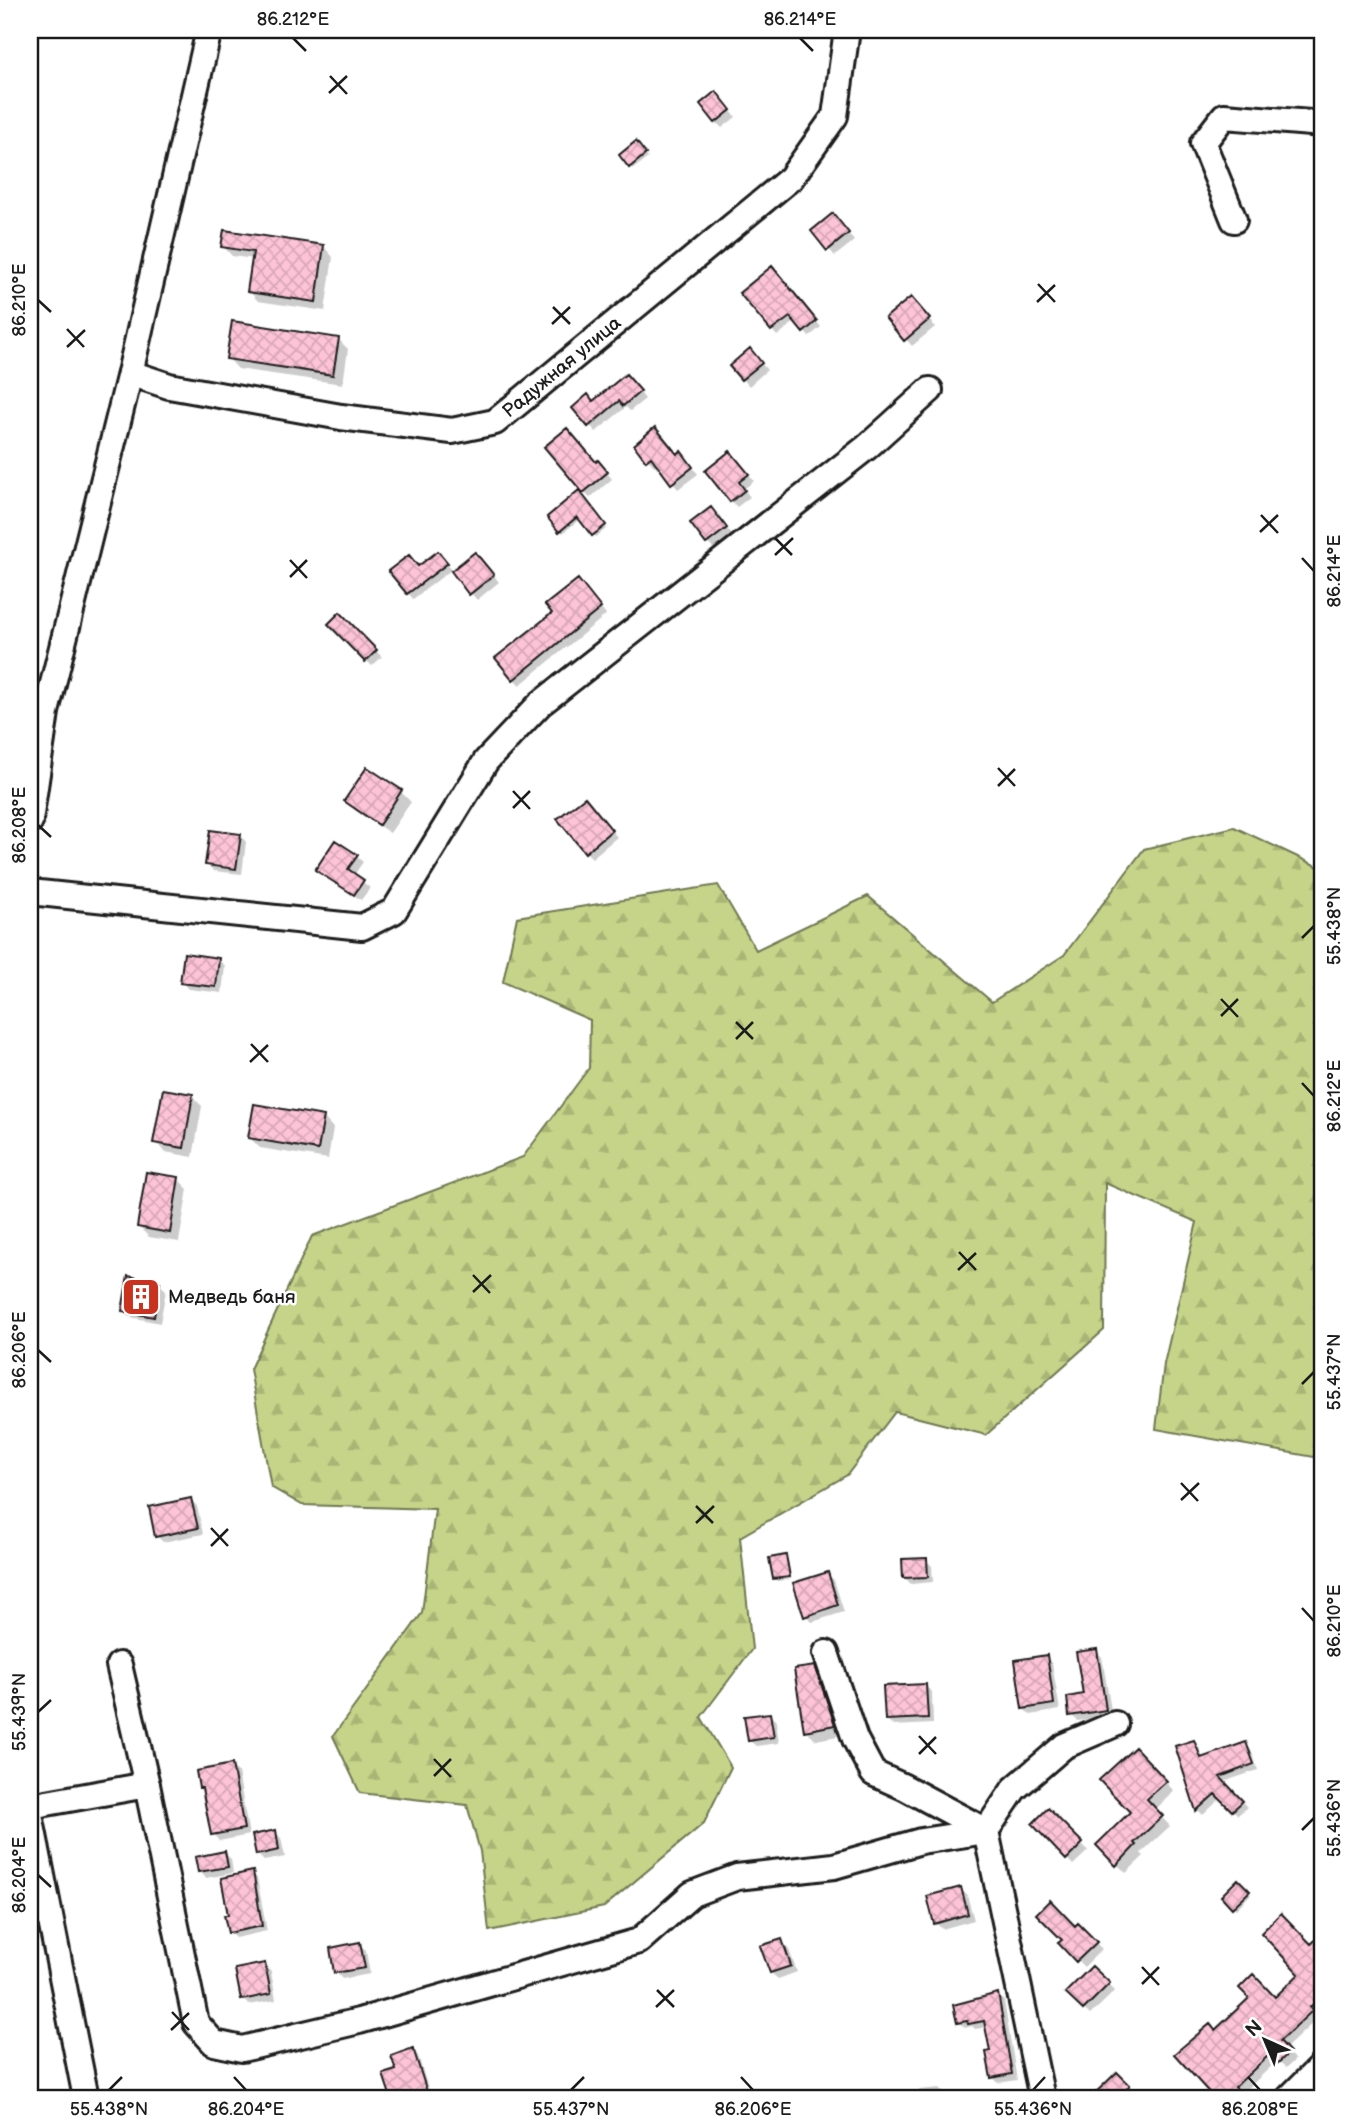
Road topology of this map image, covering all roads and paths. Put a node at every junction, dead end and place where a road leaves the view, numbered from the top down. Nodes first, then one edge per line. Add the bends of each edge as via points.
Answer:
1 (209, 30) edge
2 (847, 30) edge
3 (1323, 124) edge
4 (1234, 220) dead end
5 (130, 373) junction
6 (930, 390) dead end
7 (30, 821) edge
8 (30, 892) edge
9 (826, 1653) dead end
10 (119, 1665) dead end
11 (1115, 1724) dead end
12 (147, 1785) junction
13 (30, 1806) edge
14 (30, 1815) edge
15 (986, 1831) junction
16 (1323, 2064) edge
17 (86, 2098) edge
18 (1042, 2098) edge
19 (1289, 2098) edge

1 - 5 street
2 - 5 street, Радужная улица via 835,116 791,178 495,422 452,431 341,417 169,387
3 - 4 street via 1224,116 1203,143
5 - 7 street via 46,712
6 - 8 street via 867,447 540,704 486,761 394,911 362,927
9 - 15 street via 873,1773
10 - 12 street
11 - 15 street via 1065,1746 1014,1789
12 - 13 street
12 - 15 street via 195,2023 214,2043 242,2049 359,2021 639,1941 692,1894 737,1877 834,1866 921,1841
14 - 17 street
15 - 18 street
16 - 19 street

